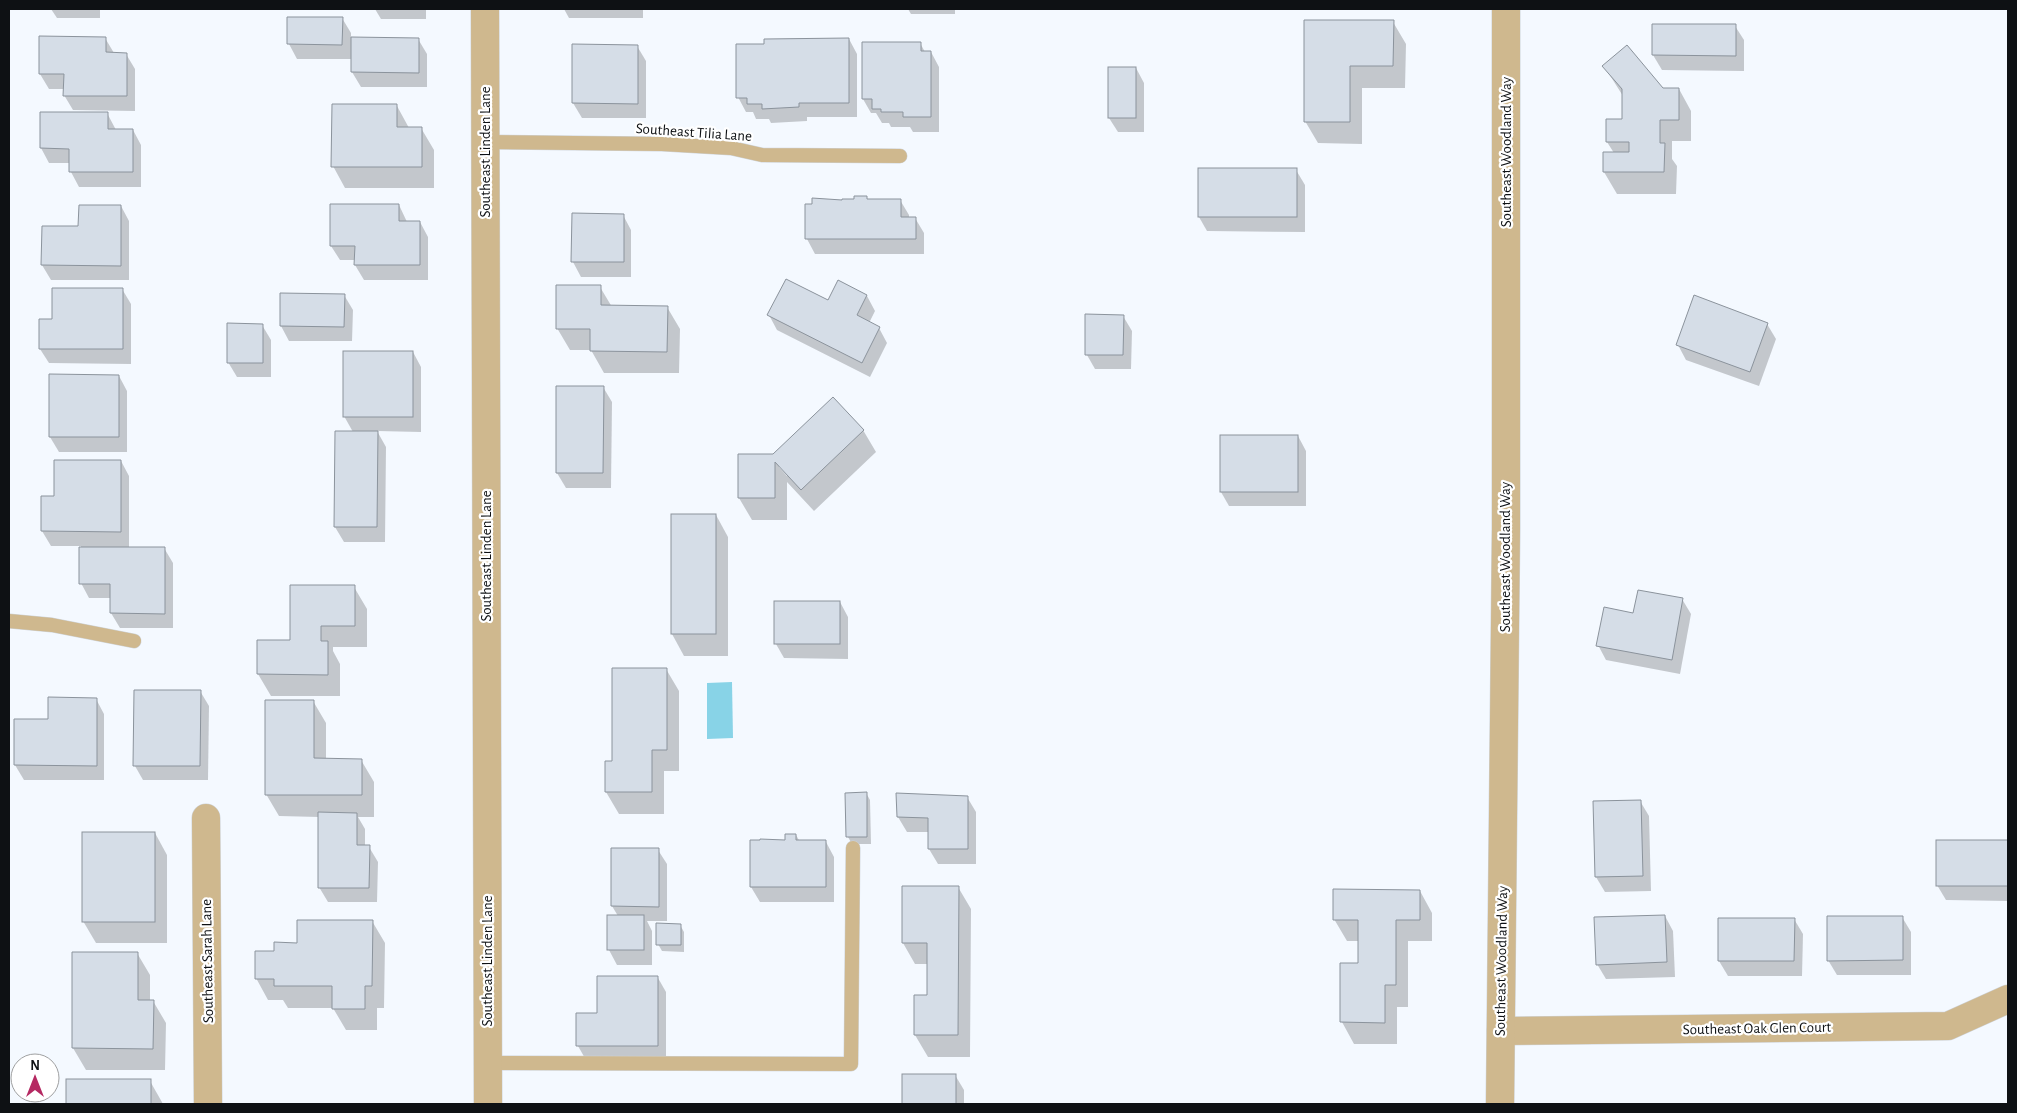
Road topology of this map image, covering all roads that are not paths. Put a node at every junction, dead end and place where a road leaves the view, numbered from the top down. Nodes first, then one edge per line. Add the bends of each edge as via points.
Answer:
1 (485, 9) edge
2 (1506, 9) edge
3 (486, 142) junction
4 (900, 156) dead end
5 (9, 621) edge
6 (134, 641) dead end
7 (206, 818) dead end
8 (853, 848) dead end
9 (2008, 999) edge
10 (1501, 1031) junction
11 (488, 1063) junction
12 (208, 1104) edge
13 (488, 1104) edge
14 (1500, 1104) edge

1 - 3 street, Southeast Linden Lane
2 - 10 street, Southeast Woodland Way via 1506,529
3 - 4 lane, Southeast Tilia Lane via 662,144 731,148 762,155
3 - 11 street, Southeast Linden Lane
5 - 6 lane via 52,625
7 - 12 street, Southeast Sarah Lane
8 - 11 lane via 851,1064
9 - 10 street, Southeast Oak Glen Court via 1948,1026
10 - 14 street, Southeast Woodland Way
11 - 13 street, Southeast Linden Lane

